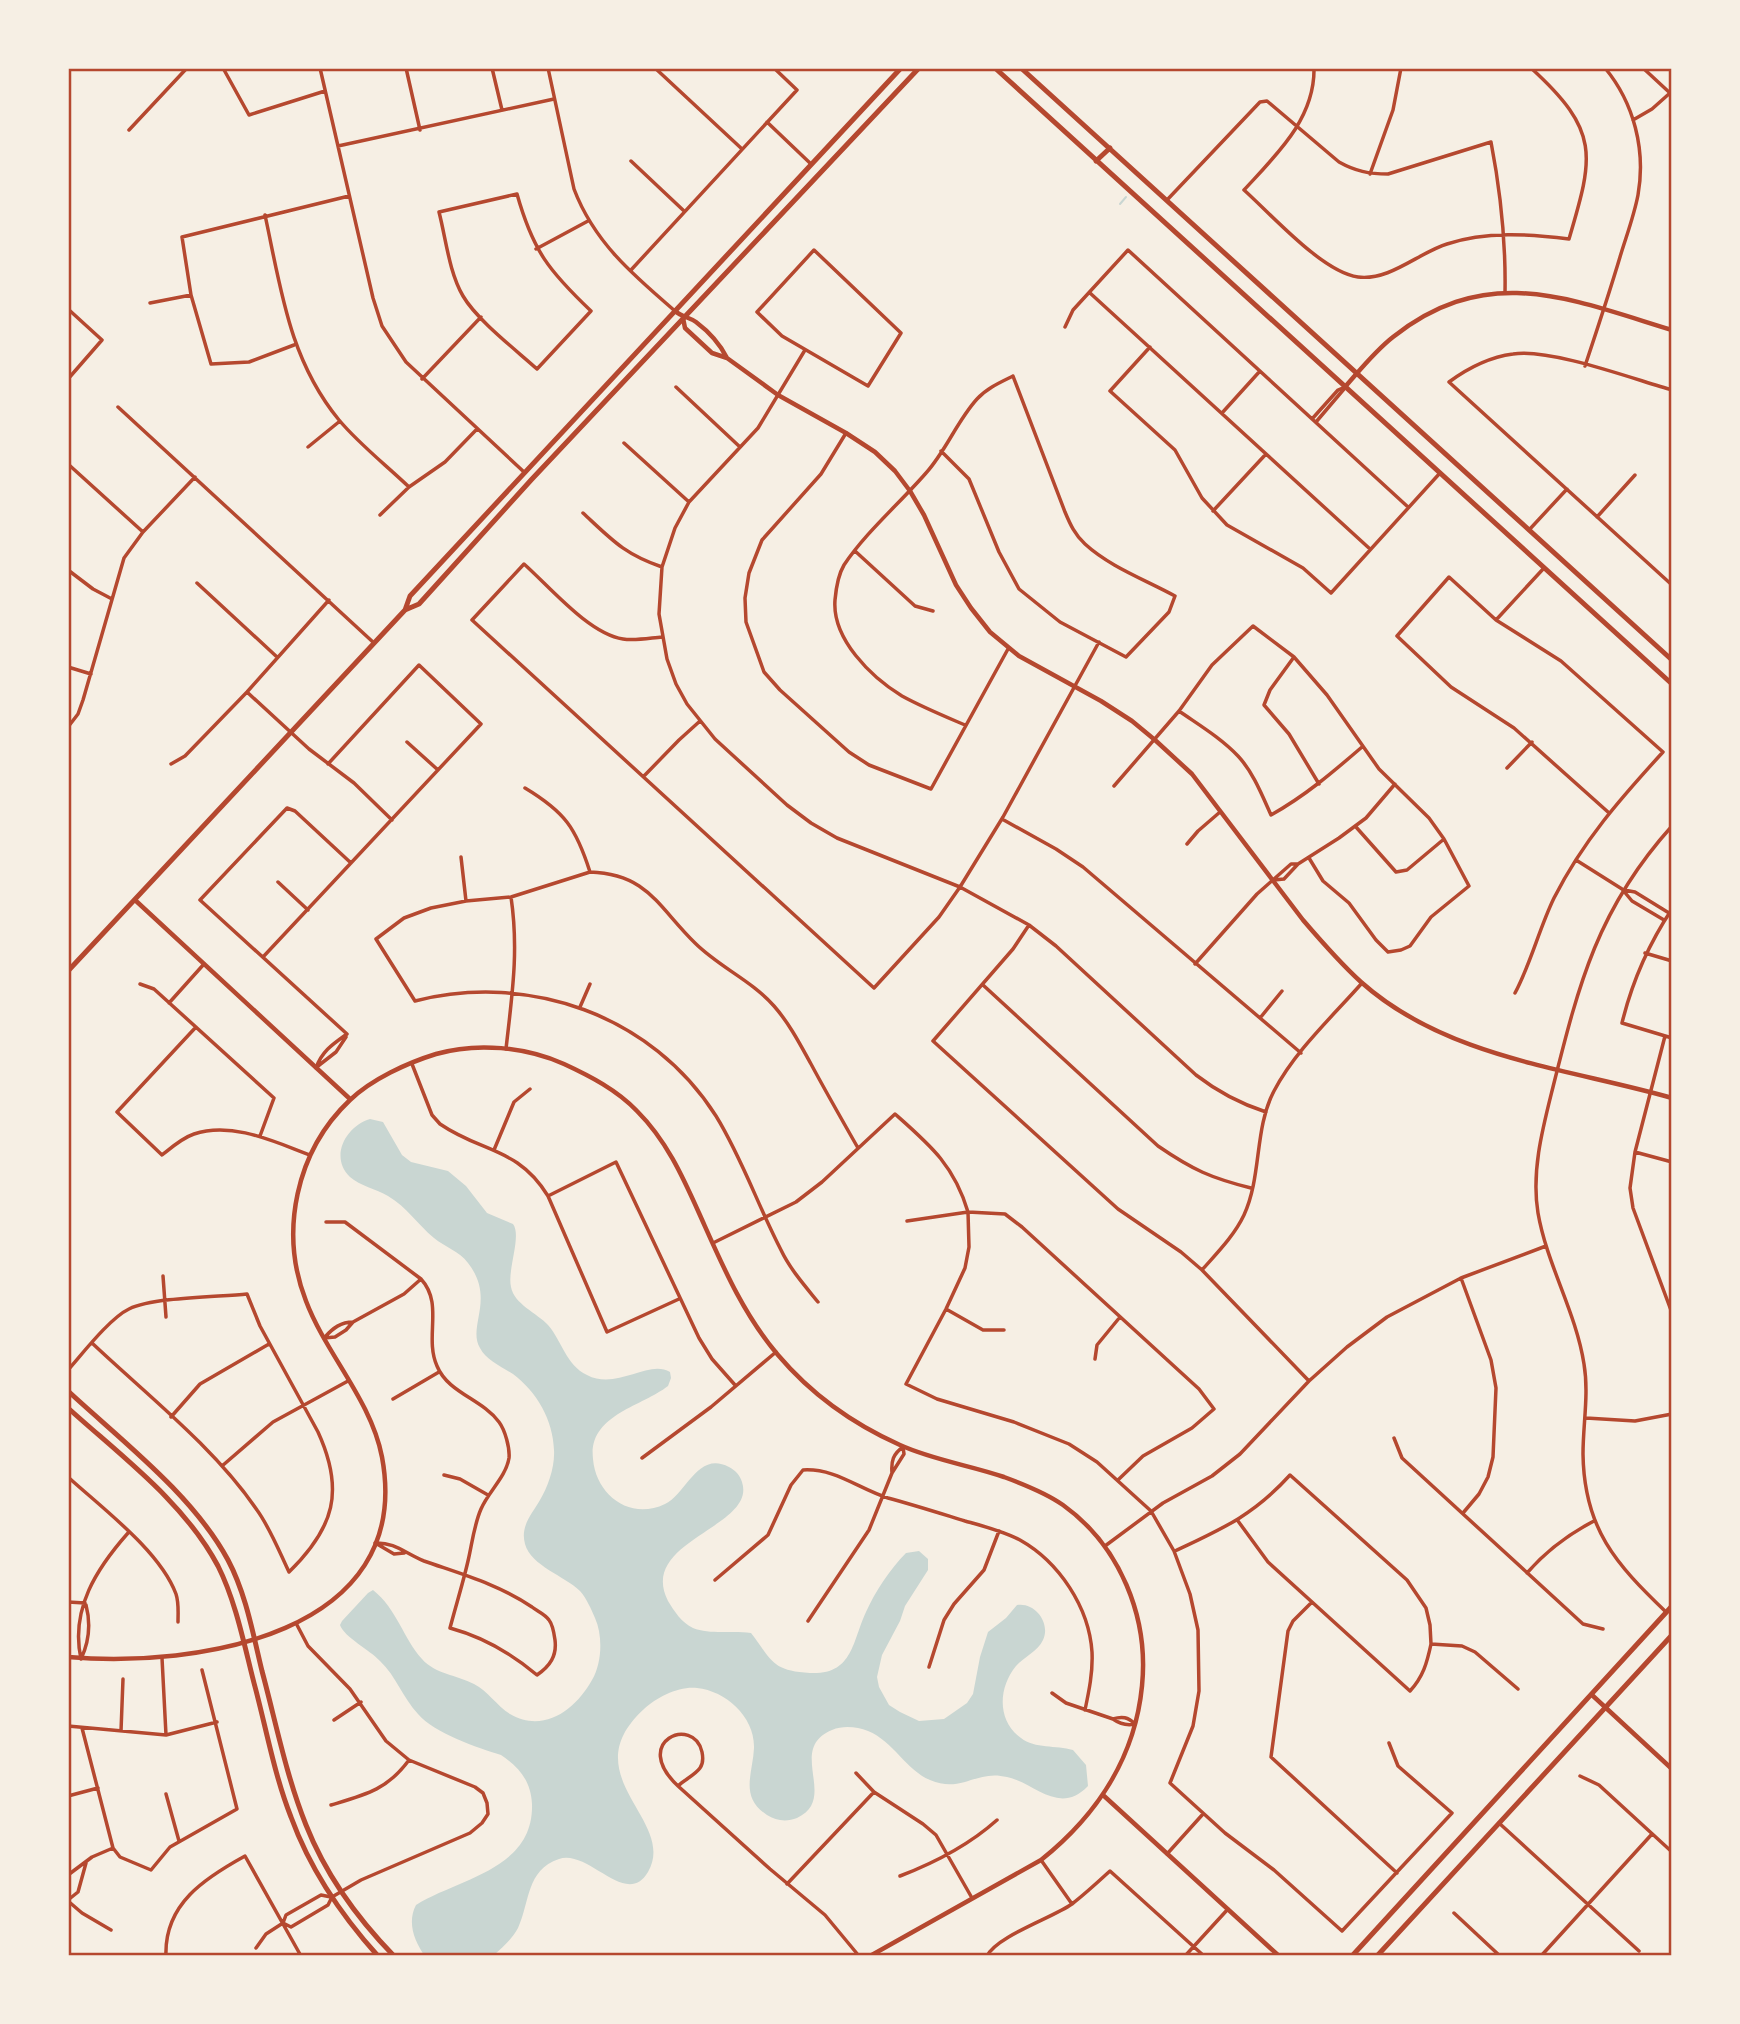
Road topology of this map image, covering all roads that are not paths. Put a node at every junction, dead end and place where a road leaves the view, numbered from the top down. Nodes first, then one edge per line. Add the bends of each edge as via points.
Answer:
1 (187, 68) edge
2 (223, 68) edge
3 (320, 68) edge
4 (406, 68) edge
5 (492, 68) edge
6 (548, 68) edge
7 (655, 68) edge
8 (774, 68) edge
9 (901, 68) edge
10 (919, 68) edge
11 (995, 68) edge
12 (1021, 68) edge
13 (1314, 68) edge
14 (1401, 68) edge
15 (1531, 68) edge
16 (1605, 68) edge
17 (1643, 68) edge
18 (326, 91) junction
19 (1671, 94) edge
20 (554, 99) junction
21 (502, 110) junction
22 (1633, 120) junction
23 (767, 122) junction
24 (1297, 128) junction
25 (129, 130) dead end
26 (419, 130) junction
27 (338, 146) junction
28 (1110, 148) junction
29 (742, 149) junction
30 (631, 161) dead end
31 (1096, 162) junction
32 (811, 164) junction
33 (820, 173) junction
34 (1370, 174) junction
35 (349, 196) junction
36 (1167, 200) junction
37 (684, 211) junction
38 (265, 215) junction
39 (588, 221) junction
40 (1506, 234) junction
41 (536, 249) junction
42 (631, 270) junction
43 (1089, 292) junction
44 (1505, 293) junction
45 (191, 295) junction
46 (150, 303) dead end
47 (68, 309) edge
48 (1604, 310) junction
49 (675, 311) junction
50 (481, 317) junction
51 (683, 318) junction
52 (1065, 327) dead end
53 (1672, 330) edge
54 (295, 345) junction
55 (1150, 347) junction
56 (805, 350) junction
57 (727, 358) junction
58 (1585, 366) junction
59 (1260, 371) junction
60 (1357, 373) junction
61 (68, 379) edge
62 (422, 380) junction
63 (676, 387) dead end
64 (1345, 387) junction
65 (1672, 390) edge
66 (778, 395) junction
67 (118, 407) dead end
68 (1222, 413) junction
69 (1314, 420) junction
70 (340, 421) junction
71 (477, 429) junction
72 (846, 433) junction
73 (624, 443) dead end
74 (308, 447) dead end
75 (740, 447) junction
76 (942, 451) junction
77 (1267, 453) junction
78 (68, 464) edge
79 (525, 472) junction
80 (1440, 473) junction
81 (1635, 475) dead end
82 (195, 477) junction
83 (532, 479) junction
84 (409, 487) junction
85 (1567, 489) junction
86 (910, 491) junction
87 (689, 502) junction
88 (1408, 507) junction
89 (1213, 511) junction
90 (583, 513) dead end
91 (380, 515) dead end
92 (1597, 517) junction
93 (1529, 530) junction
94 (143, 533) junction
95 (1370, 549) junction
96 (855, 551) junction
97 (662, 567) junction
98 (1544, 568) junction
99 (68, 570) edge
100 (197, 583) dead end
101 (1672, 585) edge
102 (112, 599) junction
103 (329, 600) junction
104 (405, 610) junction
105 (933, 611) dead end
106 (1496, 620) junction
107 (662, 637) junction
108 (1100, 642) junction
109 (374, 643) junction
110 (1009, 649) junction
111 (277, 657) junction
112 (1294, 657) junction
113 (1672, 660) edge
114 (68, 667) edge
115 (92, 674) junction
116 (1672, 684) edge
117 (1075, 687) junction
118 (247, 692) junction
119 (1180, 711) junction
120 (700, 722) junction
121 (965, 725) junction
122 (68, 727) edge
123 (292, 733) junction
124 (1155, 740) junction
125 (407, 742) dead end
126 (1532, 742) junction
127 (1362, 747) junction
128 (171, 764) dead end
129 (328, 764) junction
130 (1507, 768) dead end
131 (438, 770) junction
132 (644, 777) junction
133 (1319, 783) junction
134 (1395, 785) junction
135 (1114, 786) dead end
136 (525, 789) dead end
137 (1222, 811) junction
138 (1608, 812) junction
139 (1002, 819) junction
140 (392, 820) junction
141 (1672, 825) edge
142 (1356, 827) junction
143 (1444, 839) junction
144 (1187, 845) dead end
145 (460, 858) dead end
146 (1309, 858) junction
147 (1576, 860) junction
148 (351, 863) junction
149 (1298, 864) junction
150 (590, 872) junction
151 (1274, 880) junction
152 (278, 882) dead end
153 (960, 887) junction
154 (1622, 889) junction
155 (511, 897) junction
156 (135, 900) junction
157 (466, 901) junction
158 (308, 910) junction
159 (1670, 911) edge
160 (1664, 920) junction
161 (1029, 925) junction
162 (1645, 953) junction
163 (263, 957) junction
164 (1672, 961) edge
165 (204, 964) junction
166 (1195, 964) junction
167 (68, 971) edge
168 (1362, 983) junction
169 (140, 984) dead end
170 (590, 984) dead end
171 (983, 985) junction
172 (1282, 991) dead end
173 (1515, 993) dead end
174 (512, 994) junction
175 (170, 1003) junction
176 (580, 1007) junction
177 (1259, 1018) junction
178 (196, 1027) junction
179 (347, 1034) junction
180 (1665, 1036) junction
181 (1672, 1038) edge
182 (506, 1049) junction
183 (1301, 1053) junction
184 (412, 1064) junction
185 (316, 1068) junction
186 (1557, 1069) junction
187 (530, 1089) dead end
188 (1650, 1092) junction
189 (1672, 1098) edge
190 (350, 1099) junction
191 (1265, 1112) junction
192 (260, 1136) junction
193 (858, 1148) junction
194 (494, 1150) junction
195 (1635, 1152) junction
196 (310, 1155) junction
197 (1672, 1162) edge
198 (1251, 1188) junction
199 (548, 1196) junction
200 (968, 1212) junction
201 (766, 1217) junction
202 (907, 1221) dead end
203 (326, 1222) dead end
204 (713, 1243) junction
205 (1546, 1246) junction
206 (1202, 1270) junction
207 (163, 1276) dead end
208 (1461, 1278) junction
209 (421, 1279) junction
210 (679, 1299) junction
211 (164, 1301) junction
212 (818, 1302) dead end
213 (946, 1309) junction
214 (1672, 1313) edge
215 (166, 1317) dead end
216 (1120, 1317) junction
217 (353, 1322) junction
218 (1004, 1329) dead end
219 (324, 1338) junction
220 (92, 1343) junction
221 (269, 1344) junction
222 (776, 1352) junction
223 (1095, 1359) dead end
224 (68, 1370) edge
225 (439, 1372) junction
226 (348, 1381) junction
227 (1309, 1381) junction
228 (735, 1385) junction
229 (68, 1391) edge
230 (393, 1399) dead end
231 (302, 1406) junction
232 (68, 1408) edge
233 (1672, 1415) edge
234 (171, 1417) junction
235 (1586, 1418) junction
236 (1395, 1438) dead end
237 (903, 1447) junction
238 (642, 1458) dead end
239 (222, 1466) junction
240 (892, 1473) junction
241 (444, 1475) dead end
242 (68, 1476) edge
243 (1119, 1480) junction
244 (488, 1496) junction
245 (883, 1496) junction
246 (1151, 1511) junction
247 (1462, 1513) junction
248 (1238, 1521) junction
249 (1594, 1521) junction
250 (999, 1531) junction
251 (128, 1533) junction
252 (376, 1543) junction
253 (1105, 1546) junction
254 (1174, 1551) junction
255 (404, 1553) junction
256 (1527, 1573) junction
257 (464, 1575) junction
258 (715, 1580) dead end
259 (68, 1602) edge
260 (1312, 1602) junction
261 (85, 1603) junction
262 (1672, 1606) edge
263 (1666, 1612) junction
264 (808, 1621) dead end
265 (177, 1622) dead end
266 (298, 1625) junction
267 (1604, 1629) dead end
268 (1672, 1635) edge
269 (253, 1639) junction
270 (244, 1642) junction
271 (1431, 1644) junction
272 (68, 1657) edge
273 (81, 1658) junction
274 (162, 1658) junction
275 (929, 1667) dead end
276 (202, 1670) dead end
277 (123, 1679) dead end
278 (1518, 1689) dead end
279 (1052, 1692) dead end
280 (1592, 1695) junction
281 (361, 1702) junction
282 (1605, 1707) junction
283 (1085, 1710) junction
284 (334, 1720) dead end
285 (217, 1722) junction
286 (1135, 1724) junction
287 (68, 1727) edge
288 (82, 1728) junction
289 (121, 1731) junction
290 (166, 1735) junction
291 (1389, 1743) dead end
292 (409, 1760) junction
293 (1672, 1769) edge
294 (856, 1773) dead end
295 (1580, 1776) dead end
296 (678, 1786) junction
297 (97, 1788) junction
298 (874, 1792) junction
299 (166, 1794) dead end
300 (1103, 1795) junction
301 (68, 1796) edge
302 (331, 1805) dead end
303 (1203, 1814) junction
304 (997, 1820) dead end
305 (1499, 1823) junction
306 (1652, 1834) junction
307 (179, 1841) junction
308 (113, 1848) junction
309 (1672, 1852) edge
310 (947, 1854) junction
311 (1167, 1854) junction
312 (1041, 1860) junction
313 (87, 1862) junction
314 (1397, 1873) junction
315 (68, 1875) edge
316 (900, 1876) dead end
317 (788, 1884) junction
318 (342, 1892) junction
319 (332, 1897) junction
320 (972, 1898) junction
321 (68, 1901) edge
322 (1072, 1904) junction
323 (1587, 1905) junction
324 (1228, 1909) junction
325 (1454, 1913) dead end
326 (283, 1923) junction
327 (111, 1930) dead end
328 (1194, 1946) junction
329 (256, 1948) dead end
330 (1639, 1951) dead end
331 (166, 1956) edge
332 (301, 1956) edge
333 (378, 1956) edge
334 (394, 1956) edge
335 (859, 1956) edge
336 (870, 1956) edge
337 (987, 1956) edge
338 (1185, 1956) edge
339 (1204, 1956) edge
340 (1279, 1956) edge
341 (1352, 1956) edge
342 (1377, 1956) edge
343 (1500, 1956) edge
344 (1541, 1956) edge

1 - 25 street
2 - 18 street via 249,115
3 - 18 street
4 - 26 street
5 - 21 street
6 - 20 street
7 - 29 street
8 - 23 street via 797,90
9 - 32 main road
10 - 33 main road
11 - 31 main road
12 - 28 main road
13 - 24 street via 1312,91
14 - 34 street via 1393,110
15 - 40 street via 1559,94 1574,116 1584,138 1588,165 1569,239
16 - 22 street
17 - 19 street
18 - 27 street
19 - 22 street
20 - 21 street
20 - 39 street via 574,189
21 - 26 street
22 - 48 street via 1640,153 1638,196
23 - 29 street
23 - 32 street
24 - 34 street via 1350,169
24 - 36 street via 1267,101 1260,102
24 - 40 street via 1244,190 1332,267 1358,277 1382,274 1448,243
26 - 27 street
27 - 35 street
28 - 31 main road
28 - 36 main road
29 - 37 street
30 - 37 street
31 - 64 main road
32 - 33 main road
32 - 49 main road
33 - 51 main road
34 - 40 street via 1388,174 1491,142
35 - 38 street
35 - 62 street via 382,326
36 - 60 main road
37 - 42 street
38 - 45 street via 182,237
38 - 54 street
39 - 41 street
39 - 42 street via 607,248
40 - 44 street
41 - 50 street via 559,281 591,311 537,369
41 - 50 street via 517,194 439,212 463,296
42 - 49 street
43 - 52 street
43 - 55 street
43 - 59 street via 1129,250
44 - 48 street via 1531,292
44 - 60 street via 1472,297 1421,316
45 - 46 street
45 - 54 street via 211,364 249,362
47 - 61 street via 102,340
48 - 53 street
48 - 58 street
49 - 51 street
49 - 79 main road
50 - 62 street
51 - 57 street via 693,319
51 - 57 street via 695,338 712,353
51 - 83 main road
54 - 70 street
55 - 68 street
55 - 89 street via 1111,391 1175,450
56 - 56 street via 757,312 814,250 901,333 868,386
56 - 66 street
57 - 66 street
58 - 65 street
58 - 85 street via 1542,354 1516,353 1479,364 1449,382
59 - 68 street
59 - 69 street
60 - 64 street
60 - 93 main road
62 - 71 street
63 - 75 street
64 - 69 street
64 - 80 main road
66 - 72 street
66 - 75 street
67 - 82 street
68 - 77 street
69 - 88 street
70 - 74 street
70 - 84 street
71 - 79 street
71 - 84 street via 445,463
72 - 86 street via 875,452
72 - 121 street via 821,474 762,540 749,573 746,622 764,672 859,759 931,789
73 - 87 street
75 - 87 street
76 - 86 street
76 - 108 street via 969,479 1019,589 1060,622
76 - 108 street via 978,398 1013,376 1073,530 1099,555 1175,596 1169,612 1126,657
77 - 89 street
77 - 95 street
78 - 94 street
79 - 83 main road
79 - 104 main road via 410,596
80 - 88 street
80 - 98 main road
81 - 92 street
82 - 94 street
82 - 103 street
83 - 104 main road via 419,604
84 - 91 street
85 - 92 street
85 - 93 street
86 - 96 street
86 - 110 street via 956,584 990,632
87 - 97 street
88 - 95 street
89 - 95 street via 1227,525 1303,568 1331,593
90 - 97 street via 637,559
92 - 101 street
93 - 113 main road
94 - 102 street via 124,558
96 - 105 street via 915,606
96 - 121 street via 836,588 836,624 844,641 903,696
97 - 107 street
98 - 106 street
98 - 116 main road
99 - 102 street
100 - 111 street
102 - 115 street
103 - 109 street
103 - 111 street
104 - 109 main road
106 - 126 street via 1449,577 1397,636 1451,687
106 - 138 street via 1561,661 1663,752
107 - 120 street via 676,684
107 - 132 street via 624,639 606,633 524,564 472,620
108 - 117 street
109 - 123 main road
110 - 117 street
110 - 121 street
111 - 118 street
112 - 119 street via 1252,626 1212,665
112 - 127 street
112 - 133 street via 1264,705 1289,734
114 - 115 street
115 - 122 street via 78,714
117 - 124 street
117 - 139 street
118 - 123 street
118 - 128 street via 185,756
119 - 124 street
119 - 133 street via 1240,758 1272,814
120 - 132 street
120 - 153 street via 787,806 811,823 837,838
123 - 129 street
123 - 156 main road
124 - 135 street
124 - 137 street via 1192,774
125 - 131 street
126 - 130 street
126 - 138 street
127 - 133 street
127 - 134 street
129 - 131 street via 419,666 481,724
129 - 140 street
131 - 140 street
132 - 153 street via 874,989
134 - 142 street
134 - 143 street
136 - 150 street via 572,827
137 - 144 street
137 - 151 street
138 - 147 street
139 - 153 street
139 - 166 street via 1083,867
140 - 148 street
141 - 154 street
142 - 143 street via 1396,872 1407,870
142 - 146 street
143 - 146 street via 1469,886 1431,917 1410,946 1388,952 1349,903 1323,881
145 - 157 street
146 - 149 street
147 - 154 street
147 - 173 street via 1554,899
148 - 158 street
148 - 163 street via 287,808 200,900
149 - 151 street via 1284,879
149 - 151 street via 1291,864
150 - 155 street
150 - 193 street via 630,879 650,893 697,946 775,1006
151 - 166 street
151 - 168 street via 1322,943
152 - 158 street
153 - 161 street
154 - 159 street
154 - 160 street via 1632,901
154 - 186 street via 1588,959
155 - 157 street
155 - 174 street via 516,940
156 - 165 street
156 - 167 main road
157 - 174 street via 404,918 376,939 415,1001 461,991
158 - 163 street
159 - 160 street
160 - 162 street
161 - 171 street
161 - 191 street via 1195,1075 1239,1104
162 - 164 street
162 - 180 street via 1622,1023
163 - 179 street
165 - 175 street
165 - 185 street
166 - 177 street
168 - 183 street
168 - 186 street via 1393,1006 1462,1041 1497,1055
169 - 175 street
170 - 176 street
171 - 198 street via 1158,1146 1211,1178
171 - 206 street via 933,1041 1118,1209
172 - 177 street
174 - 176 street
174 - 182 street
175 - 178 street
176 - 201 street via 615,1022 679,1069 716,1117
177 - 183 street
178 - 192 street via 274,1098
178 - 192 street via 117,1112 162,1155 194,1134 214,1131
179 - 185 street
179 - 185 street via 325,1051
180 - 181 street
180 - 188 street
182 - 184 street via 438,1053
182 - 204 street via 564,1064 634,1106 673,1156
183 - 191 street
184 - 190 street
184 - 194 street via 440,1124
185 - 190 street
186 - 188 street
186 - 205 street via 1537,1168 1537,1210
187 - 194 street via 514,1102
188 - 189 street
188 - 195 street
190 - 196 street
191 - 198 street
192 - 196 street
193 - 200 street via 895,1114 950,1168
193 - 201 street via 796,1202
194 - 199 street via 522,1164
195 - 197 street
195 - 214 street via 1630,1188 1633,1208
196 - 219 street via 295,1202 293,1247 306,1303
198 - 206 street via 1230,1238
199 - 210 street via 617,1163
199 - 210 street via 607,1332
200 - 202 street
200 - 213 street via 970,1247
200 - 216 street via 1005,1214
201 - 204 street
201 - 212 street via 781,1252
203 - 209 street via 345,1222
204 - 222 street via 755,1326
205 - 208 street
205 - 235 street via 1580,1341
206 - 227 street
207 - 211 street
208 - 227 street via 1387,1317
208 - 247 street via 1491,1360 1496,1388 1488,1477
209 - 217 street via 404,1294
209 - 225 street via 433,1299 433,1349
210 - 228 street via 712,1359
211 - 215 street
211 - 220 street via 130,1308
211 - 221 street via 247,1294
213 - 218 street via 983,1330
213 - 243 street via 906,1384 937,1399 1060,1440
216 - 223 street via 1097,1345
216 - 243 street via 1214,1409 1192,1428 1143,1456
217 - 219 street via 346,1330
217 - 219 street via 345,1322
219 - 226 street
220 - 224 street
220 - 234 street
221 - 231 street
221 - 234 street via 200,1384
222 - 228 street
222 - 237 street via 795,1374 852,1420
225 - 230 street
225 - 244 street via 500,1424 509,1457
226 - 231 street
226 - 252 street via 381,1452 385,1497
227 - 246 street via 1240,1454
228 - 238 street
229 - 269 main road via 174,1489 207,1527 235,1576
231 - 239 street via 273,1422
231 - 239 street via 326,1450 333,1490 323,1530 310,1552 289,1572 260,1513
232 - 270 main road via 167,1498 198,1534 218,1567
233 - 235 street via 1635,1421
234 - 239 street
235 - 249 street via 1583,1454
236 - 247 street via 1402,1458
237 - 240 street via 904,1454
237 - 240 street via 891,1462
237 - 253 street via 1035,1490 1062,1504
240 - 245 street
241 - 244 street
242 - 251 street
243 - 246 street
244 - 257 street via 480,1510
245 - 250 street
245 - 258 street via 818,1469 803,1470 768,1535
245 - 264 street via 858,1549
246 - 253 street
246 - 254 street
247 - 256 street
248 - 254 street
248 - 260 street via 1268,1562
248 - 271 street via 1290,1475 1407,1580 1426,1608
249 - 256 street via 1564,1537
249 - 263 street via 1614,1557
250 - 275 street via 984,1570 944,1620
250 - 283 street via 1042,1557 1063,1577 1080,1604 1092,1651
251 - 261 street via 98,1569
251 - 265 street via 169,1579 177,1597
252 - 255 street via 388,1543
252 - 255 street via 385,1551
252 - 266 street via 330,1605
253 - 286 street via 1123,1576 1142,1635 1143,1675
254 - 303 street via 1198,1630 1199,1691 1193,1726 1170,1783
255 - 257 street
256 - 267 street via 1583,1624
257 - 257 street via 510,1592 548,1618 556,1649 546,1669 537,1675 491,1643 450,1628
259 - 261 street
260 - 271 street via 1410,1691 1427,1664
260 - 314 street via 1288,1631 1271,1757
261 - 273 street via 78,1643
261 - 273 street via 87,1646
262 - 263 main road
263 - 280 main road
266 - 269 street
266 - 281 street via 308,1646
268 - 282 main road
269 - 270 street
269 - 318 main road via 300,1810
270 - 274 street
270 - 319 main road via 290,1816
271 - 278 street via 1475,1651
272 - 273 street
273 - 274 street
274 - 290 street
276 - 285 street
277 - 289 street
279 - 283 street
280 - 282 street
280 - 341 main road
281 - 284 street
281 - 292 street via 374,1727
282 - 293 street
282 - 305 main road
283 - 286 street via 1127,1726
285 - 290 street
285 - 307 street via 237,1809
286 - 300 street via 1118,1771
287 - 288 street
288 - 289 street
288 - 297 street
289 - 290 street
291 - 314 street via 1398,1766 1452,1813
292 - 302 street via 398,1776 382,1787
292 - 318 street via 475,1787 483,1793 488,1814 470,1833
294 - 298 street
295 - 306 street via 1599,1785
296 - 296 street via 700,1768 703,1758 701,1747 685,1733 674,1735 659,1752 660,1764
296 - 317 street
297 - 301 street
297 - 308 street
298 - 310 street via 936,1835
298 - 317 street
299 - 307 street
300 - 311 street
300 - 312 street
303 - 311 street
303 - 314 street via 1342,1931
304 - 310 street
305 - 323 street
305 - 342 main road
306 - 309 street
306 - 323 street
307 - 308 street via 150,1870 120,1857
308 - 313 street
310 - 316 street
310 - 320 street
311 - 324 street
312 - 320 street
312 - 322 street
313 - 315 street
313 - 321 street via 78,1892
317 - 335 street via 838,1927
318 - 319 street
318 - 334 main road
319 - 326 street via 321,1895 286,1916
319 - 326 street via 328,1905 291,1927
319 - 333 main road
320 - 336 street
321 - 327 street
322 - 328 street via 1110,1871
322 - 337 street via 1001,1942
323 - 330 street
323 - 344 street
324 - 328 street
324 - 340 street
325 - 343 street
326 - 329 street
326 - 331 street via 246,1856 207,1879 182,1902 170,1920
326 - 332 street
328 - 338 street
328 - 339 street

